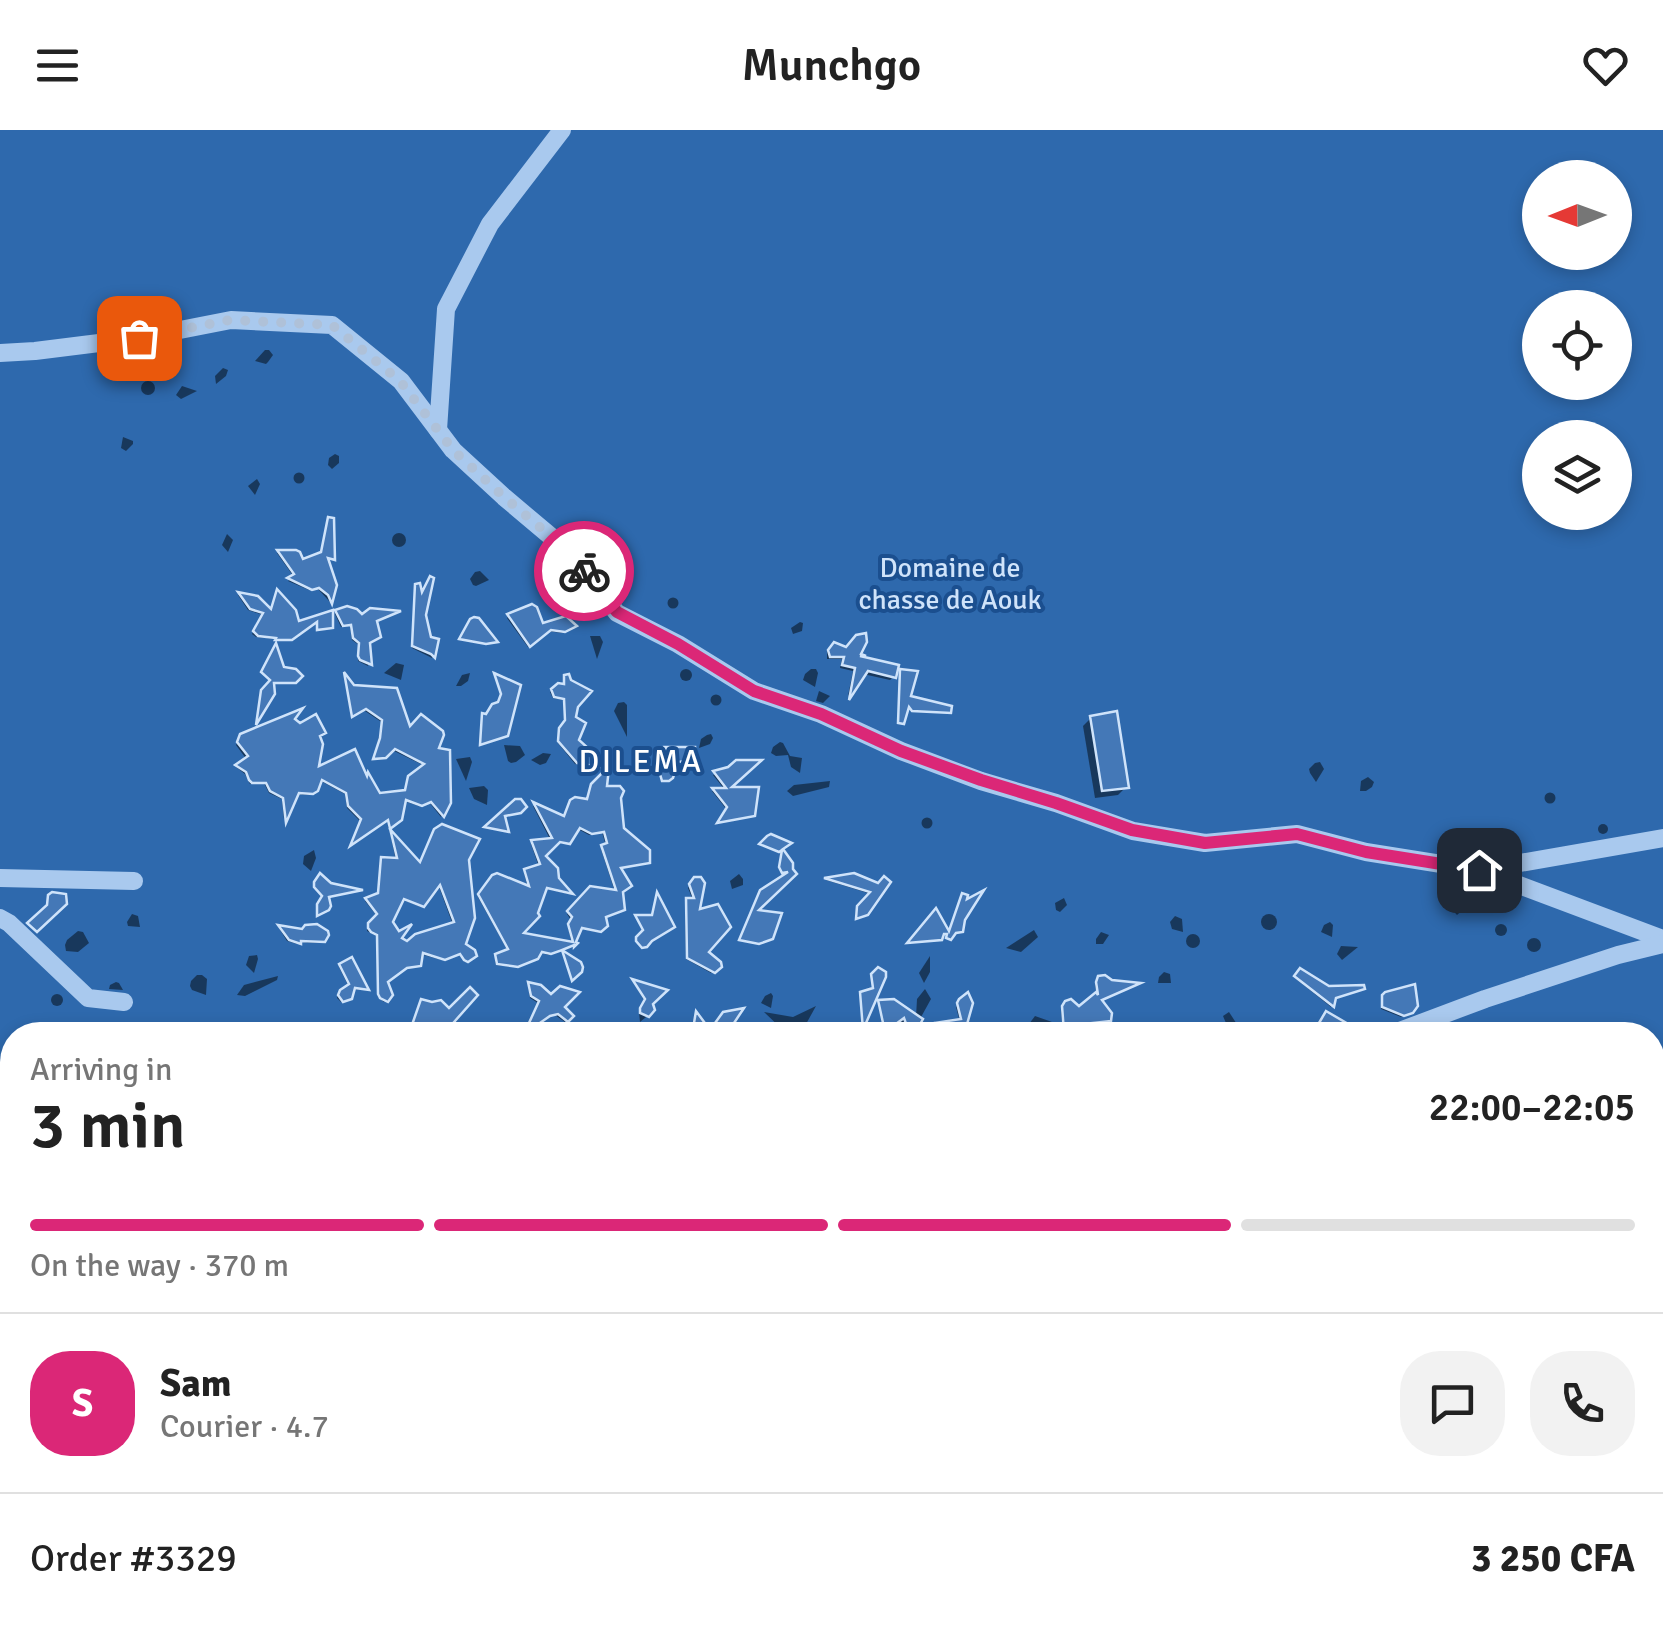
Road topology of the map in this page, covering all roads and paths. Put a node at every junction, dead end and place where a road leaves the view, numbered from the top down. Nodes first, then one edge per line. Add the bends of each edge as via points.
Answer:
1 (562, 130) edge
2 (0, 353) edge
3 (438, 430) junction
4 (1663, 838) edge
5 (1479, 870) junction
6 (0, 878) edge
7 (134, 881) dead end
8 (0, 918) edge
9 (1663, 942) edge
10 (124, 1002) dead end
11 (1425, 1022) edge

1 - 3 street via 490,224 446,310
2 - 3 street via 230,320 332,325 400,381
3 - 5 street via 567,550 617,612 754,691 933,763 1132,830 1205,843 1297,834
4 - 5 street
5 - 9 street
6 - 7 street
8 - 10 street via 88,998
9 - 11 street

